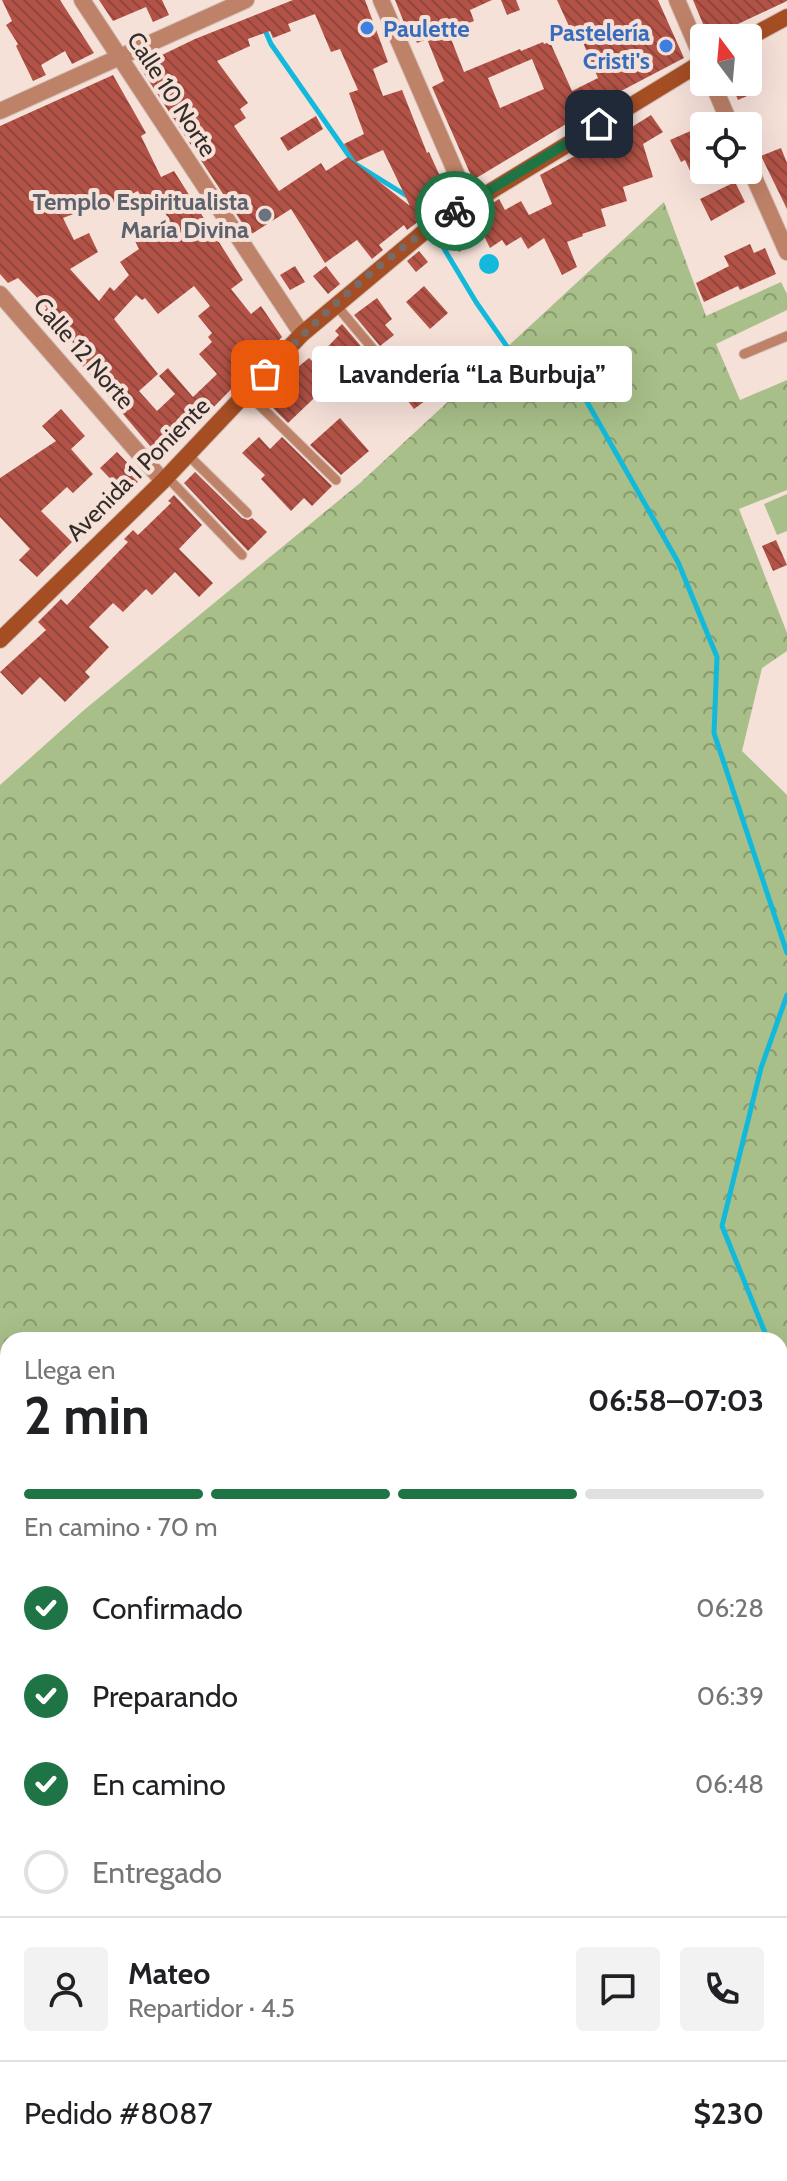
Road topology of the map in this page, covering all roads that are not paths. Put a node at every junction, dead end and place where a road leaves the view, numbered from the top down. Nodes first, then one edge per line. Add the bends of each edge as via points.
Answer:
1 (82, 0) edge
2 (246, 0) edge
3 (381, 0) edge
4 (677, 0) edge
5 (787, 17) edge
6 (690, 30) edge
7 (762, 30) edge
8 (118, 57) junction
9 (690, 70) edge
10 (0, 111) edge
11 (757, 184) edge
12 (469, 203) junction
13 (787, 252) edge
14 (0, 294) edge
15 (336, 305) junction
16 (302, 334) junction
17 (787, 336) edge
18 (744, 354) dead end
19 (389, 368) dead end
20 (247, 393) junction
21 (188, 455) junction
22 (165, 479) junction
23 (336, 480) dead end
24 (247, 513) dead end
25 (242, 555) dead end
26 (0, 640) edge

1 - 8 street, Calle 10 Norte
2 - 8 street
3 - 12 street
4 - 6 street
5 - 7 street
8 - 10 street
8 - 16 street, Calle 10 Norte
9 - 12 street, Avenida 1 Poniente
11 - 13 street
12 - 15 street, Avenida 1 Poniente via 424,232
14 - 22 street, Calle 12 Norte
15 - 16 street, Avenida 1 Poniente
15 - 19 lane
16 - 20 street, Avenida 1 Poniente
17 - 18 lane
20 - 21 street, Avenida 1 Poniente
20 - 23 lane
21 - 22 street, Avenida 1 Poniente
21 - 24 lane
22 - 25 lane
22 - 26 street, Avenida 1 Poniente

